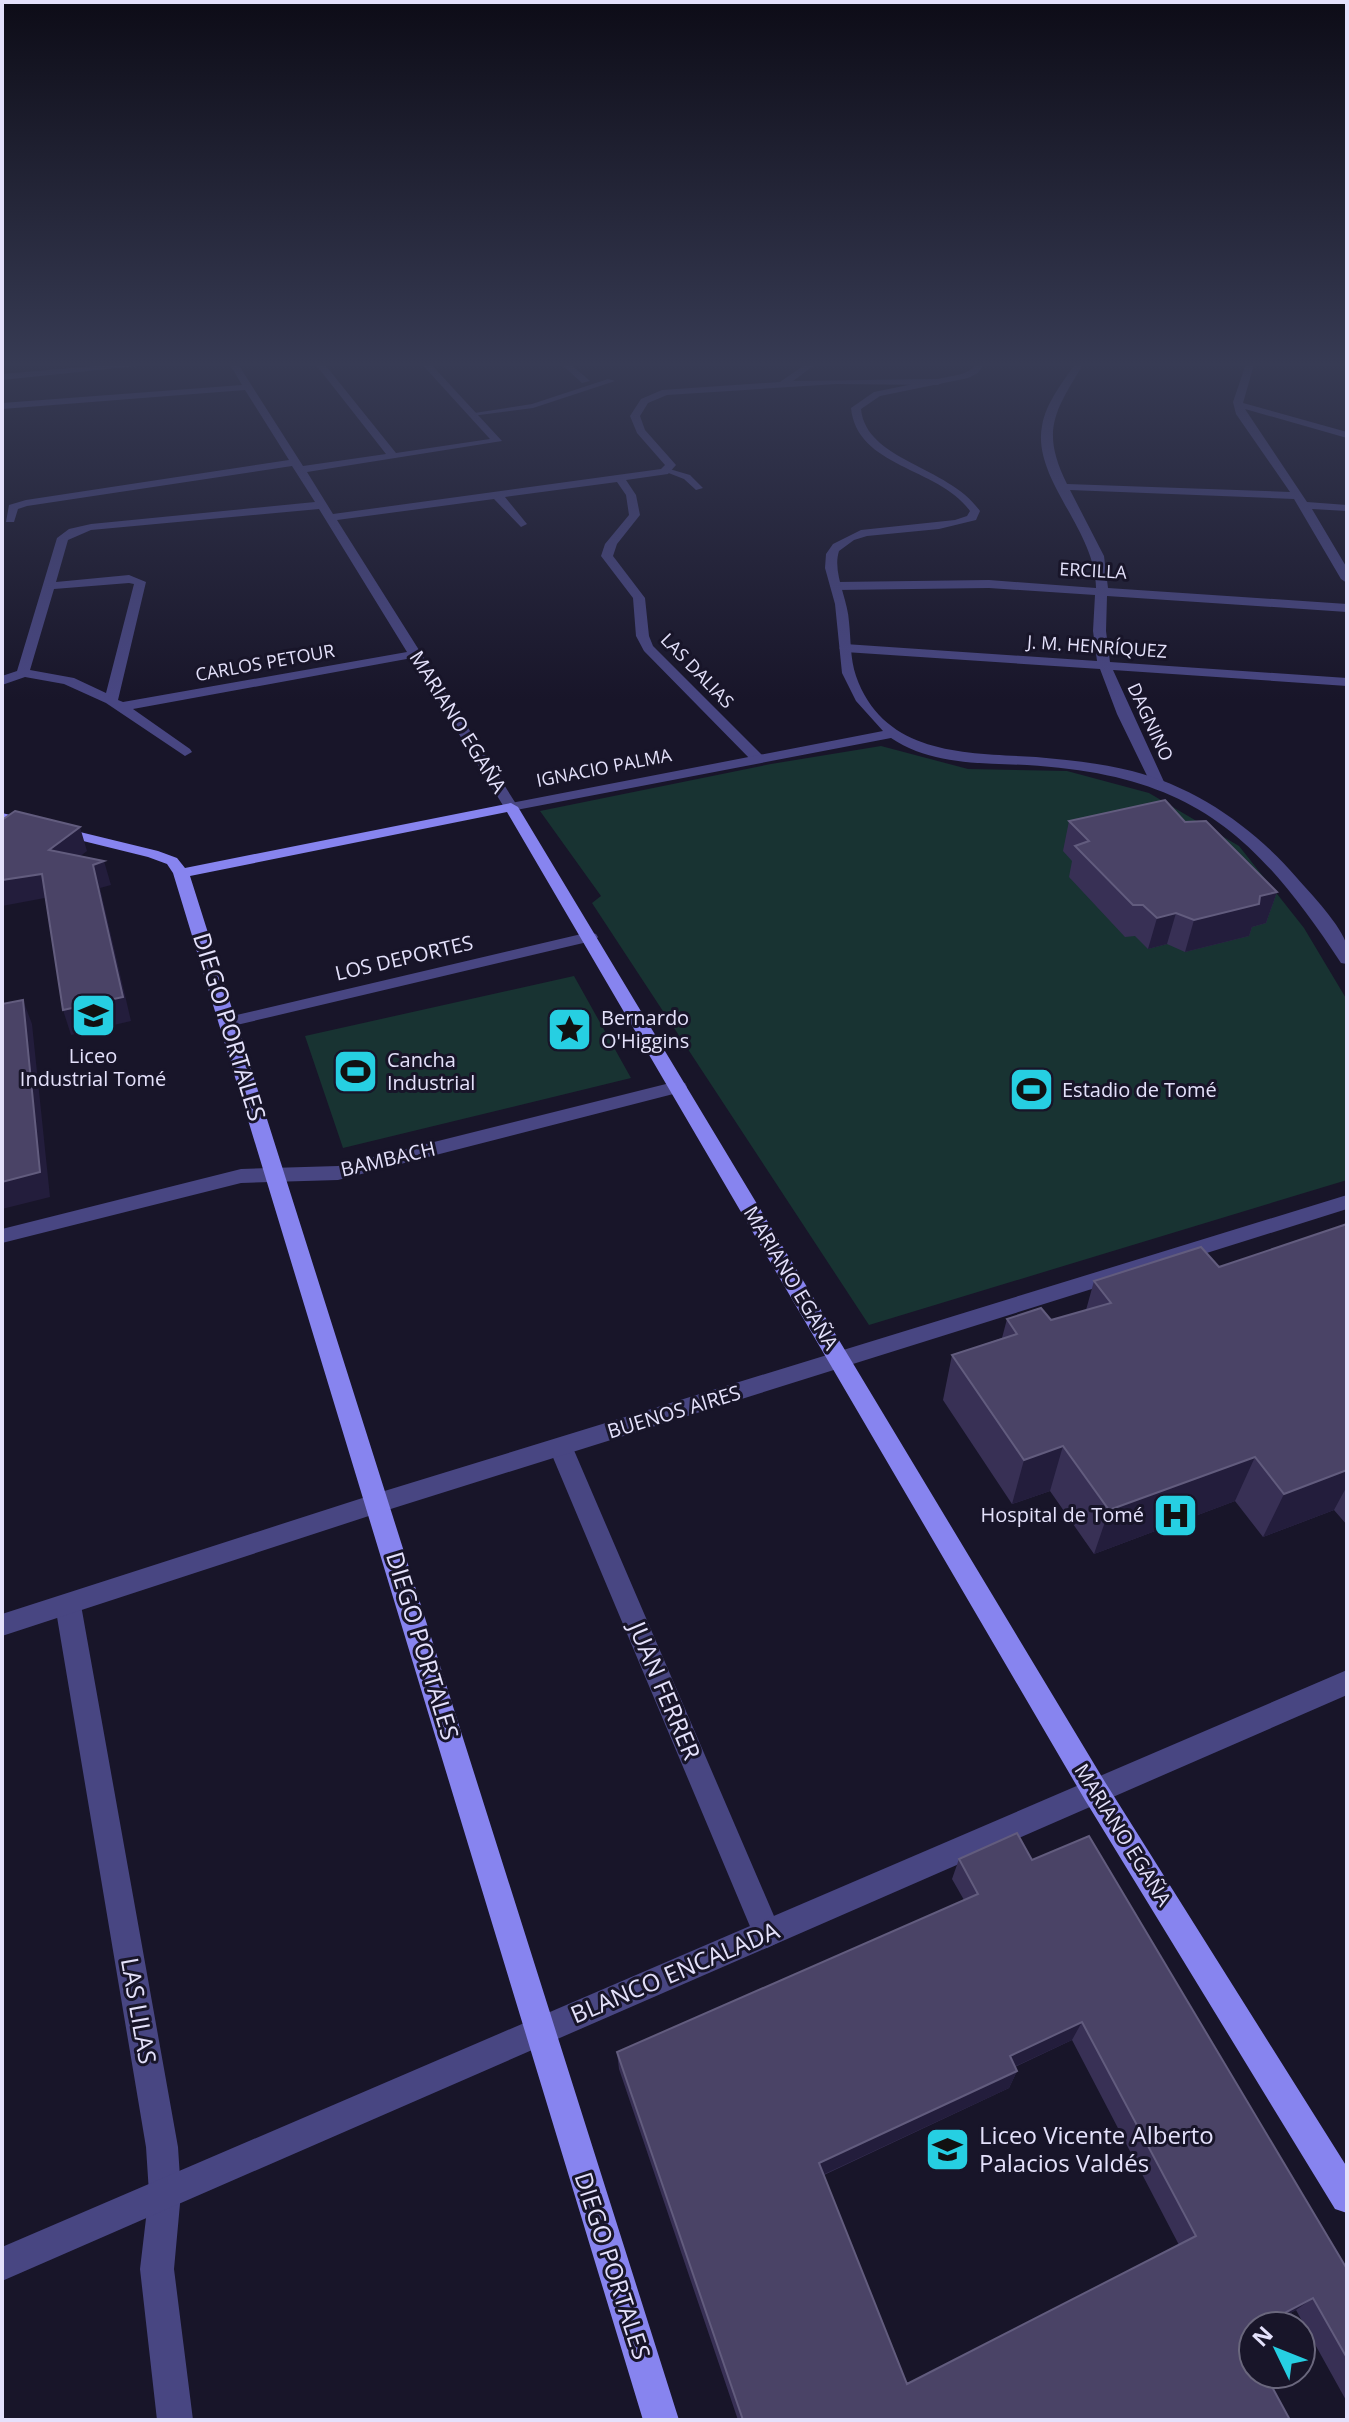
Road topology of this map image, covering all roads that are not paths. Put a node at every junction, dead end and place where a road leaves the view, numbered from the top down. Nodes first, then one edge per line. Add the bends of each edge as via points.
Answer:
1 (239, 474) edge
2 (303, 474) edge
3 (647, 474) edge
4 (679, 474) edge
5 (925, 474) edge
6 (1058, 474) edge
7 (1283, 474) edge
8 (620, 479) junction
9 (1064, 487) junction
10 (699, 488) dead end
11 (497, 495) junction
12 (1302, 501) junction
13 (320, 502) junction
14 (1347, 508) edge
15 (330, 518) junction
16 (10, 520) dead end
17 (521, 524) dead end
18 (1347, 579) edge
19 (49, 586) junction
20 (837, 586) junction
21 (1103, 589) junction
22 (1347, 608) edge
23 (845, 648) junction
24 (415, 654) junction
25 (1106, 666) junction
26 (23, 672) junction
27 (2, 681) edge
28 (1347, 682) edge
29 (116, 704) junction
30 (894, 733) junction
31 (185, 752) dead end
32 (758, 759) junction
33 (1158, 784) junction
34 (511, 807) junction
35 (2, 817) edge
36 (181, 873) junction
37 (590, 937) junction
38 (1347, 959) edge
39 (228, 1022) junction
40 (678, 1087) junction
41 (276, 1175) junction
42 (1347, 1202) edge
43 (2, 1236) edge
44 (840, 1361) junction
45 (561, 1448) junction
46 (378, 1503) junction
47 (68, 1605) junction
48 (2, 1625) edge
49 (1347, 1682) edge
50 (1095, 1791) junction
51 (767, 1933) junction
52 (539, 2032) junction
53 (165, 2193) junction
54 (1347, 2197) edge
55 (2, 2264) edge
56 (175, 2420) edge
57 (661, 2420) edge

1 - 16 street via 26,503 13,507
2 - 13 street, MARIANO EGAÑA
3 - 8 street
4 - 10 lane
5 - 20 street via 972,503 975,513 955,523 848,539 830,557
6 - 9 street, DAGNINO
7 - 12 street
8 - 11 street
8 - 32 street, LAS DALIAS via 635,500 636,512 607,556 638,595 644,642
9 - 12 street
9 - 21 street, DAGNINO via 1097,553
11 - 15 street
11 - 17 street
12 - 14 street
12 - 18 street
13 - 15 street, MARIANO EGAÑA
13 - 19 street via 73,531 63,538
15 - 24 street, MARIANO EGAÑA
19 - 26 street
19 - 29 street via 140,582
20 - 21 street, ERCILLA via 960,583
20 - 23 street
21 - 22 street, ERCILLA
21 - 25 street, DAGNINO via 1100,632
23 - 25 street, J. M. HENRÍQUEZ
23 - 30 street via 848,672 860,697
24 - 29 street, CARLOS PETOUR
24 - 34 street, MARIANO EGAÑA
25 - 28 street, J. M. HENRÍQUEZ
25 - 33 street, DAGNINO
26 - 27 street
26 - 29 street via 66,682
29 - 31 street
30 - 32 street, IGNACIO PALMA
30 - 33 street via 956,757 1092,767
32 - 34 street, IGNACIO PALMA
33 - 38 street via 1212,812 1276,865 1315,907
34 - 36 main road, IGNACIO PALMA
34 - 37 main road, MARIANO EGAÑA
35 - 36 main road via 163,857
36 - 39 main road, DIEGO PORTALES
37 - 39 street, LOS DEPORTES
37 - 40 main road, MARIANO EGAÑA
39 - 41 main road, DIEGO PORTALES
40 - 41 street, BAMBACH via 338,1173
40 - 44 main road, MARIANO EGAÑA
41 - 43 street, BAMBACH via 241,1176
41 - 46 main road, DIEGO PORTALES
42 - 44 street, BUENOS AIRES
44 - 45 street, BUENOS AIRES
44 - 50 main road, MARIANO EGAÑA
45 - 46 street, BUENOS AIRES
45 - 51 street, JUAN FERRER
46 - 47 street, BUENOS AIRES
46 - 52 main road, DIEGO PORTALES
47 - 48 street, BUENOS AIRES
47 - 53 street, LAS LILAS via 162,2147
49 - 50 street, BLANCO ENCALADA
50 - 51 street, BLANCO ENCALADA
50 - 54 main road, MARIANO EGAÑA
51 - 52 street, BLANCO ENCALADA
52 - 53 street, BLANCO ENCALADA
52 - 57 main road, DIEGO PORTALES
53 - 55 street, BLANCO ENCALADA
53 - 56 street, LAS LILAS via 157,2269

